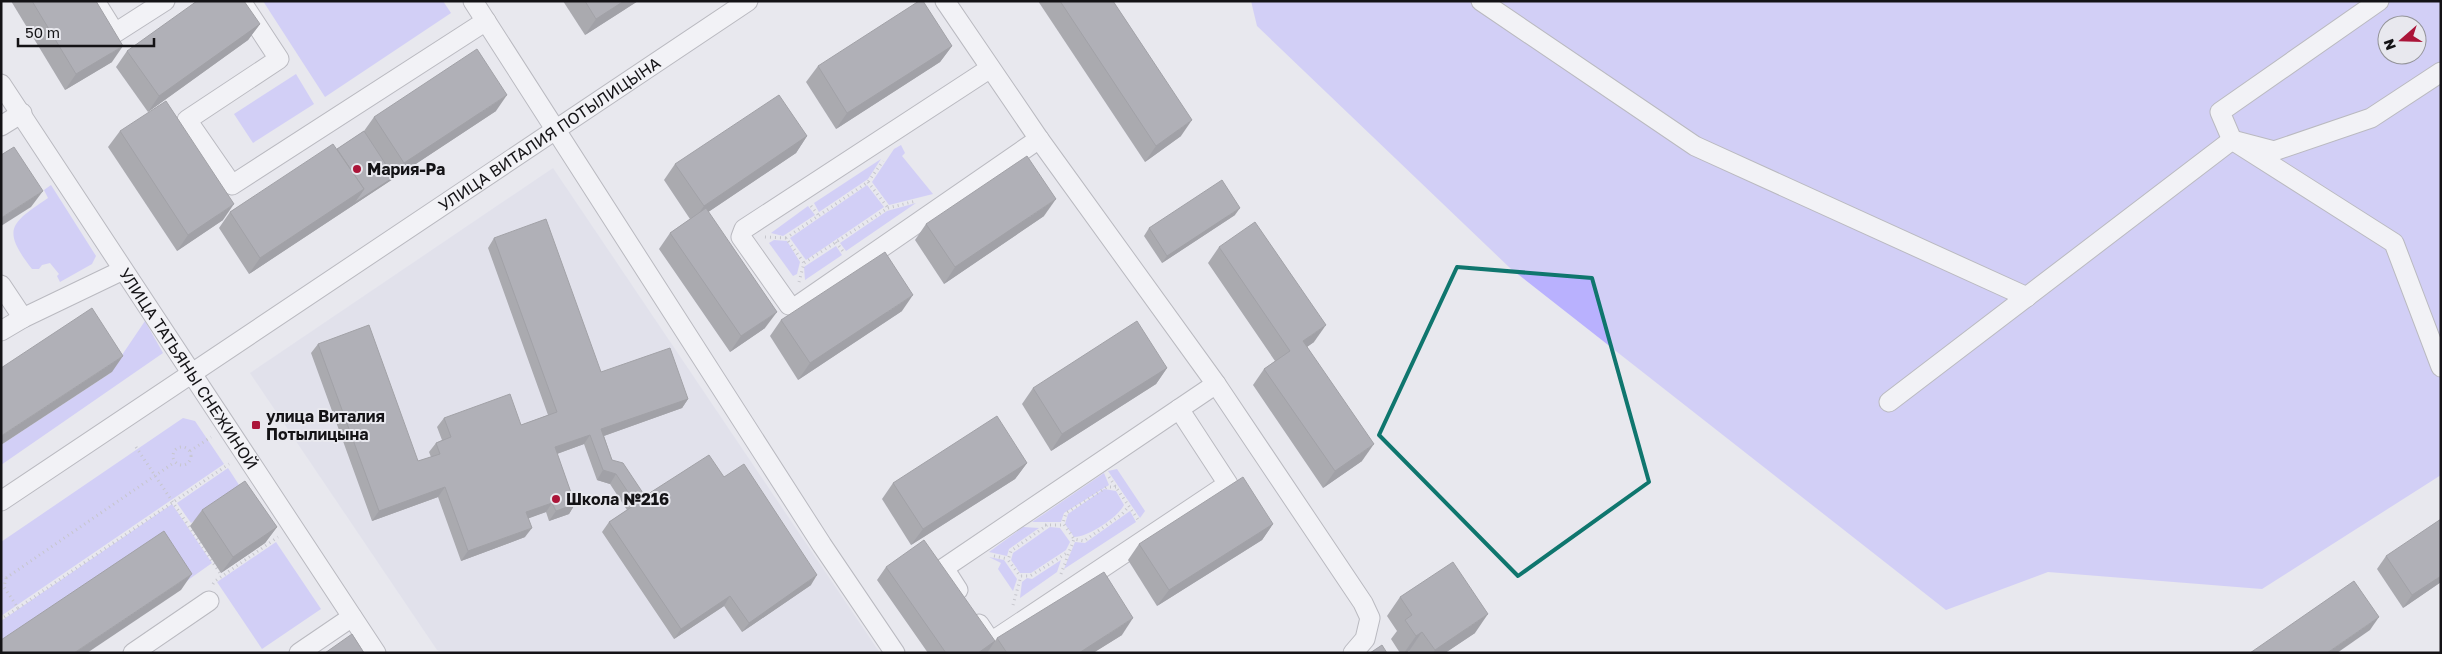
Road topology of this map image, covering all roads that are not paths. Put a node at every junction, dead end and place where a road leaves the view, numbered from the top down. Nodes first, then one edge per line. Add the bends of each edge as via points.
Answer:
1 (95, 1) edge
2 (165, 1) edge
3 (241, 1) edge
4 (473, 1) edge
5 (748, 1) edge
6 (944, 1) edge
7 (1481, 1) edge
8 (2379, 1) edge
9 (486, 21) junction
10 (989, 69) junction
11 (2441, 72) edge
12 (1, 84) edge
13 (22, 113) junction
14 (1, 126) edge
15 (555, 130) junction
16 (1039, 140) junction
17 (2232, 140) junction
18 (123, 270) junction
19 (1, 285) edge
20 (2027, 297) junction
21 (23, 318) junction
22 (1, 331) edge
23 (2441, 367) edge
24 (192, 372) junction
25 (1216, 384) junction
26 (1889, 402) dead end
27 (1179, 409) junction
28 (1, 501) edge
29 (209, 601) road end
30 (352, 617) junction
31 (133, 653) edge
32 (299, 653) edge
33 (376, 653) edge
34 (895, 653) edge
35 (1353, 653) edge

1 - 2 street via 115,33
3 - 9 street via 279,60 187,120 232,185
4 - 9 street
5 - 15 street, УЛИЦА ВИТАЛИЯ ПОТЫЛИЦЫНА
6 - 10 street
7 - 20 street via 1695,146
8 - 17 street via 2220,112
9 - 15 street
10 - 16 street
10 - 16 street via 744,229 740,235 792,306 799,306
11 - 17 street via 2371,118 2283,148 2274,150
12 - 13 street, УЛИЦА ТАТЬЯНЫ СНЕЖИНОЙ
13 - 14 street
13 - 18 street, УЛИЦА ТАТЬЯНЫ СНЕЖИНОЙ
15 - 24 street, УЛИЦА ВИТАЛИЯ ПОТЫЛИЦЫНА
15 - 34 street
16 - 25 street
17 - 20 street
17 - 23 street via 2394,243
18 - 21 street
18 - 24 street, УЛИЦА ТАТЬЯНЫ СНЕЖИНОЙ
19 - 21 street
20 - 26 street
21 - 22 street
24 - 28 street, УЛИЦА ВИТАЛИЯ ПОТЫЛИЦЫНА
24 - 30 street, УЛИЦА ТАТЬЯНЫ СНЕЖИНОЙ
25 - 27 street
25 - 35 street via 1363,603 1370,618 1365,639
27 - 27 street via 944,568 991,642 1228,484
29 - 31 street
30 - 32 street
30 - 33 street, УЛИЦА ТАТЬЯНЫ СНЕЖИНОЙ

